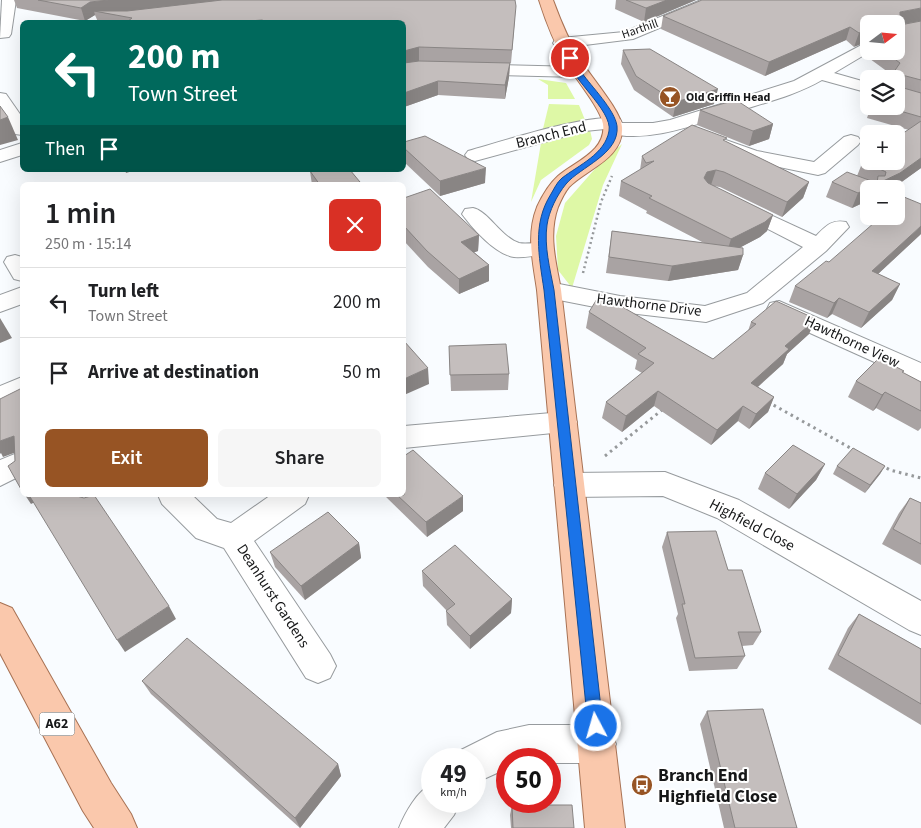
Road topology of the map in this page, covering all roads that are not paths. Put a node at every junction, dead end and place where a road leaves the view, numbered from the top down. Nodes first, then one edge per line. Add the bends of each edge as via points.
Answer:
1 (9, 0) edge
2 (546, 0) edge
3 (714, 0) edge
4 (20, 32) edge
5 (1, 34) edge
6 (562, 43) junction
7 (860, 51) edge
8 (406, 70) edge
9 (578, 72) junction
10 (820, 74) junction
11 (860, 85) edge
12 (0, 98) edge
13 (613, 126) junction
14 (673, 126) junction
15 (20, 127) edge
16 (851, 141) dead end
17 (20, 150) edge
18 (475, 155) dead end
19 (0, 156) edge
20 (721, 198) edge
21 (473, 214) dead end
22 (838, 227) dead end
23 (818, 246) junction
24 (542, 248) junction
25 (563, 293) junction
26 (20, 296) edge
27 (755, 298) junction
28 (0, 304) edge
29 (921, 374) edge
30 (20, 388) edge
31 (0, 398) edge
32 (563, 422) junction
33 (406, 437) edge
34 (20, 463) edge
35 (0, 474) edge
36 (569, 485) junction
37 (175, 497) edge
38 (197, 497) edge
39 (291, 497) edge
40 (234, 538) junction
41 (0, 619) edge
42 (921, 619) edge
43 (318, 666) dead end
44 (598, 744) junction
45 (486, 758) edge
46 (431, 813) edge
47 (117, 828) edge
48 (419, 828) edge
49 (605, 828) edge

1 - 5 street
2 - 6 main road
3 - 6 street, Harthill via 627,36
4 - 5 street
6 - 9 main road
7 - 10 street
8 - 9 street
9 - 13 main road
10 - 11 street
10 - 14 street via 778,93
12 - 15 street
13 - 14 street via 653,129
13 - 18 street, Branch End via 584,126
13 - 24 main road, Branch End via 609,144 563,181 550,202 543,225
14 - 16 street via 752,156 826,173
17 - 19 street
20 - 23 street
21 - 24 street via 487,230 515,250
22 - 23 street, Hawthorne Drive
23 - 27 street, Hawthorne Drive
24 - 25 main road, Branch End
25 - 27 street, Hawthorne Drive via 620,304 706,314
25 - 32 main road, Branch End
26 - 28 street
27 - 29 street, Hawthorne View
30 - 31 street
32 - 33 street
32 - 36 main road, Branch End
34 - 35 street
36 - 42 street, Highfield Close via 665,484 728,510
36 - 44 main road, Branch End
37 - 40 street via 207,529
38 - 40 street
39 - 40 street, Deanhurst Gardens
40 - 43 street, Deanhurst Gardens
41 - 47 main road, A62
44 - 45 street via 529,744 497,751
44 - 49 main road, Branch End
46 - 48 street

